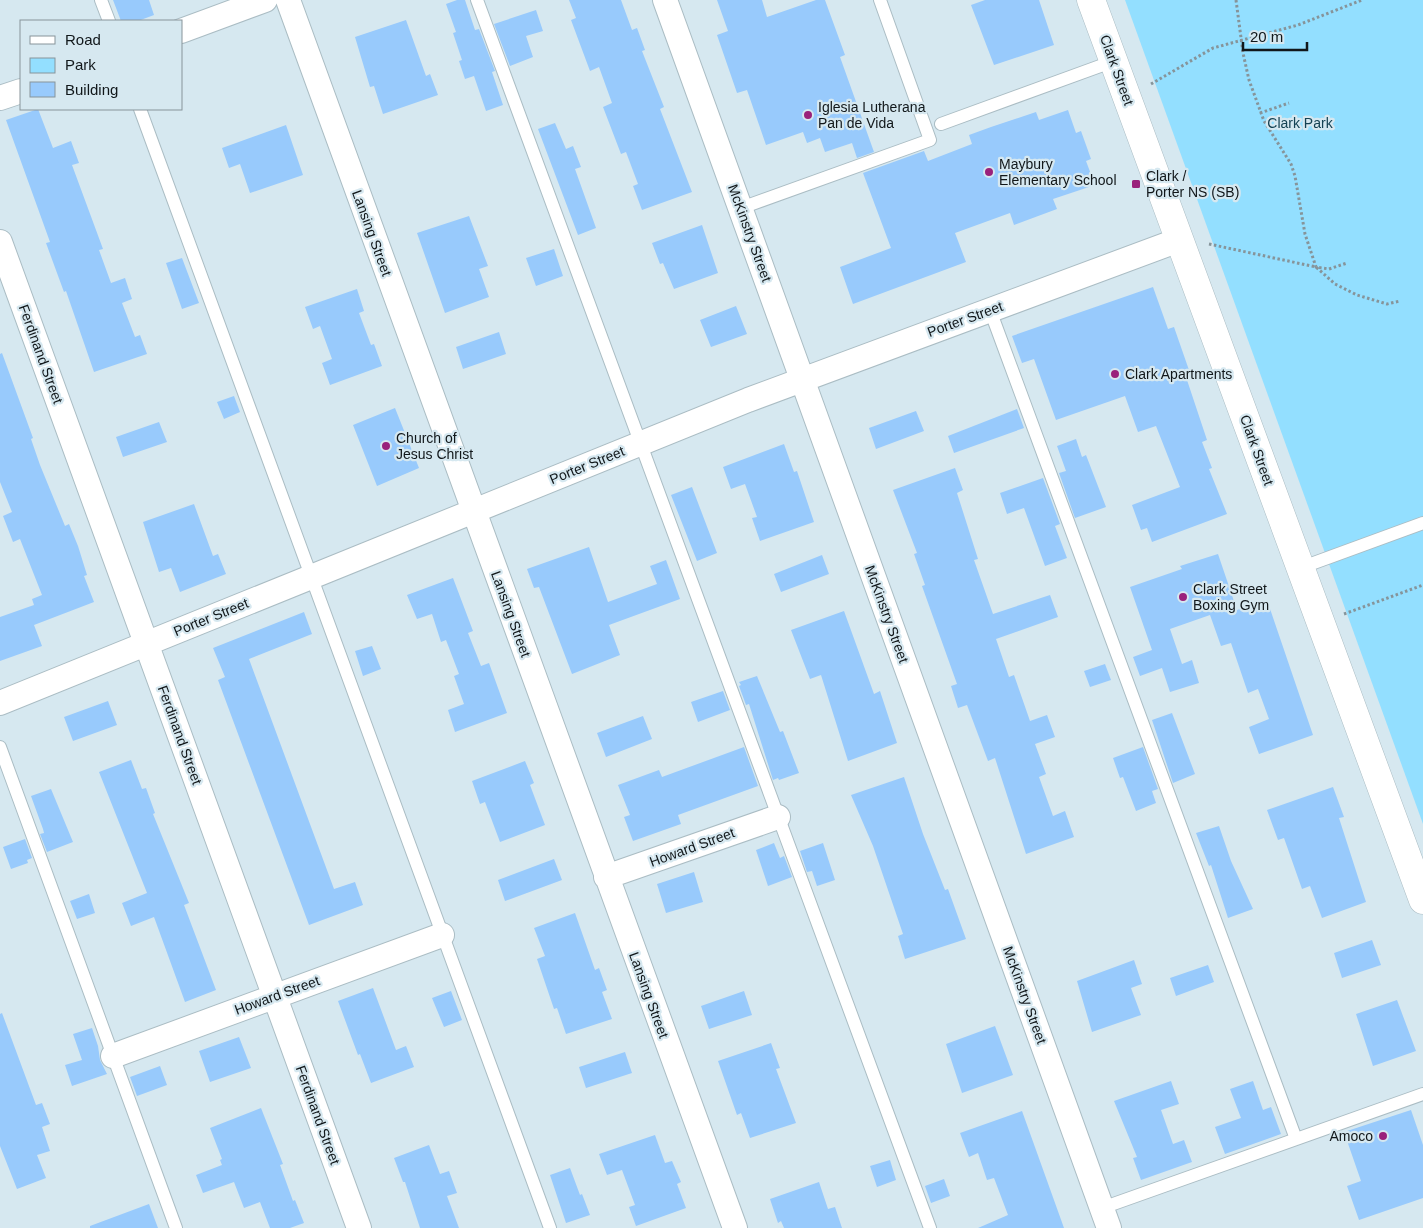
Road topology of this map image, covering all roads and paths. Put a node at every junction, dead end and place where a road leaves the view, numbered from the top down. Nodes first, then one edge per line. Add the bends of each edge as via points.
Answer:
1 (101, 0) edge
2 (266, 0) edge
3 (288, 0) edge
4 (477, 0) edge
5 (665, 0) edge
6 (880, 0) edge
7 (1091, 0) edge
8 (1236, 0) edge
9 (1362, 0) edge
10 (109, 20) edge
11 (182, 31) edge
12 (1240, 39) junction
13 (1114, 61) junction
14 (1151, 84) dead end
15 (20, 91) edge
16 (0, 98) edge
17 (1289, 103) dead end
18 (140, 110) edge
19 (1260, 113) junction
20 (942, 124) dead end
21 (741, 208) junction
22 (1179, 240) junction
23 (0, 242) edge
24 (1209, 244) dead end
25 (1347, 263) dead end
26 (1316, 267) junction
27 (1400, 301) dead end
28 (990, 310) junction
29 (803, 380) junction
30 (639, 444) junction
31 (473, 510) junction
32 (1423, 523) edge
33 (1300, 568) junction
34 (310, 577) junction
35 (1423, 585) edge
36 (1344, 614) dead end
37 (147, 643) junction
38 (0, 703) edge
39 (0, 747) edge
40 (778, 816) junction
41 (606, 877) junction
42 (1423, 900) edge
43 (442, 935) junction
44 (274, 996) junction
45 (113, 1056) junction
46 (1423, 1094) edge
47 (1296, 1139) junction
48 (1106, 1218) edge
49 (176, 1228) edge
50 (359, 1228) edge
51 (550, 1228) edge
52 (735, 1228) edge
53 (930, 1228) edge

1 - 10 lane
2 - 11 street
3 - 31 street, Lansing Street
4 - 30 lane
5 - 21 street, McKinstry Street
6 - 21 lane via 930,140
7 - 13 street, Clark Street
8 - 12 path
9 - 12 path via 1298,25
12 - 14 path via 1202,53
12 - 19 path
13 - 20 lane
13 - 22 street, Clark Street
15 - 16 street
17 - 19 path
18 - 34 lane
19 - 26 path via 1295,176 1305,234
21 - 29 street, McKinstry Street
22 - 28 street, Porter Street
22 - 33 street, Clark Street
23 - 37 street, Ferdinand Street
24 - 26 path
25 - 26 path via 1329,269
26 - 27 path via 1350,292 1387,304
28 - 29 street, Porter Street
28 - 47 lane
29 - 30 street, Porter Street
29 - 48 street, McKinstry Street
30 - 31 street, Porter Street
30 - 40 lane
31 - 34 street, Porter Street
31 - 41 street, Lansing Street
32 - 33 lane
33 - 42 street, Clark Street
34 - 37 street, Porter Street
34 - 43 lane
35 - 36 path
37 - 38 street, Porter Street
37 - 44 street, Ferdinand Street
39 - 45 lane
40 - 41 street, Howard Street
40 - 53 lane
41 - 52 street, Lansing Street
43 - 44 street, Howard Street
43 - 51 lane
44 - 45 street, Howard Street
44 - 50 street, Ferdinand Street
45 - 49 lane
46 - 47 lane
47 - 48 lane

